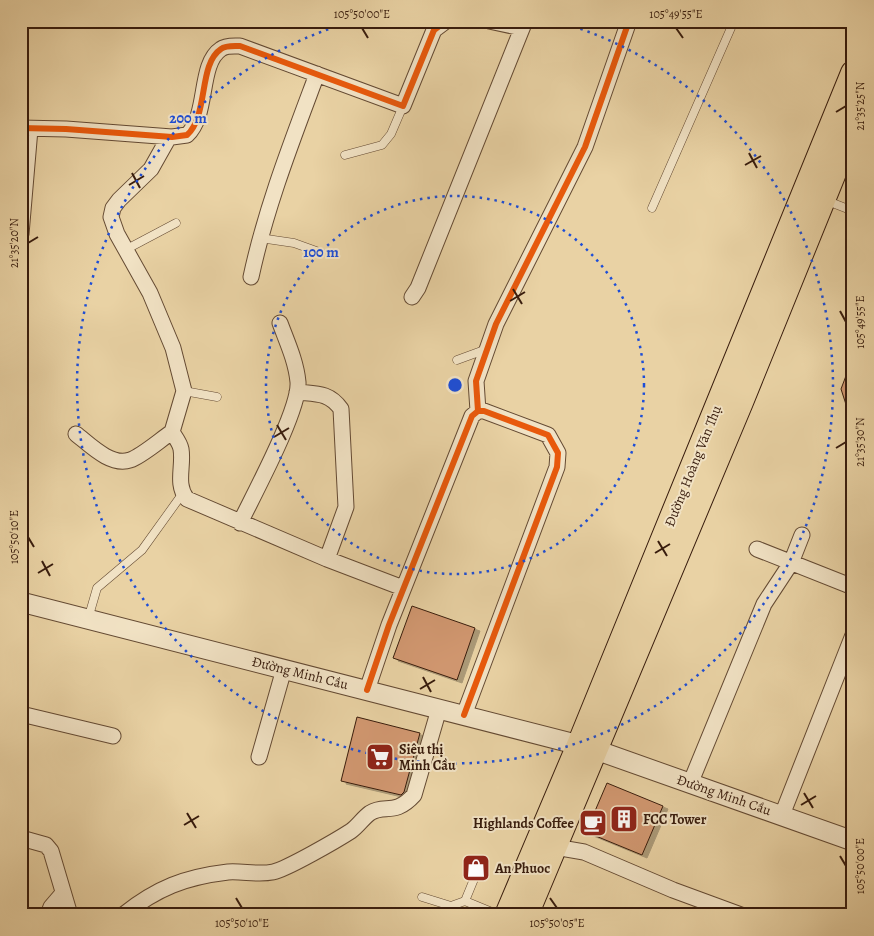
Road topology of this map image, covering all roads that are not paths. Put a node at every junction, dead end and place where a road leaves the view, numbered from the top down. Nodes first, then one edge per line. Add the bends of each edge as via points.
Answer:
1 (446, 21) edge
2 (489, 21) edge
3 (630, 21) edge
4 (734, 21) edge
5 (523, 25) edge
6 (853, 72) edge
7 (317, 74) junction
8 (403, 106) junction
9 (853, 126) edge
10 (26, 128) edge
11 (168, 137) junction
12 (345, 155) dead end
13 (823, 199) junction
14 (652, 208) dead end
15 (853, 211) edge
16 (176, 223) dead end
17 (21, 234) edge
18 (260, 238) junction
19 (125, 250) junction
20 (319, 252) dead end
21 (251, 277) dead end
22 (412, 297) dead end
23 (280, 323) dead end
24 (487, 349) junction
25 (457, 360) dead end
26 (184, 391) junction
27 (297, 392) junction
28 (217, 397) dead end
29 (732, 398) junction
30 (478, 411) junction
31 (172, 432) junction
32 (76, 434) dead end
33 (183, 493) junction
34 (240, 523) junction
35 (802, 535) dead end
36 (757, 550) dead end
37 (327, 560) junction
38 (791, 563) junction
39 (853, 587) edge
40 (403, 588) junction
41 (21, 602) edge
42 (88, 619) junction
43 (853, 635) edge
44 (284, 669) junction
45 (367, 690) junction
46 (439, 708) junction
47 (21, 714) edge
48 (464, 715) junction
49 (113, 736) dead end
50 (588, 747) junction
51 (259, 756) dead end
52 (690, 784) junction
53 (782, 815) junction
54 (21, 838) edge
55 (853, 840) edge
56 (555, 847) junction
57 (480, 862) dead end
58 (63, 893) junction
59 (422, 897) dead end
60 (464, 901) junction
61 (48, 915) edge
62 (70, 915) edge
63 (123, 915) edge
64 (499, 915) edge
65 (507, 915) edge
66 (526, 915) edge
67 (741, 915) edge

1 - 8 street via 434,30
2 - 5 street
3 - 24 street via 585,146 496,324
4 - 14 lane
5 - 22 street
6 - 29 main road, Đường Hoàng Văn Thụ
7 - 8 street
7 - 11 street via 240,46 221,49 211,61 193,129 187,135
7 - 18 street via 278,177
8 - 12 lane via 391,134 382,145
9 - 13 main road, Đường Hoàng Văn Thụ
10 - 11 street
10 - 17 street
11 - 19 street via 151,169 113,208 110,217
13 - 15 lane
13 - 29 main road, Đường Hoàng Văn Thụ
16 - 19 lane
18 - 20 lane via 294,243
18 - 21 street
19 - 26 street via 150,294 173,348
23 - 27 street via 294,362
24 - 25 lane
24 - 30 street via 476,381
26 - 28 lane
26 - 31 street
27 - 34 street via 295,406
27 - 37 street via 329,397 341,409 346,506
29 - 50 main road, Đường Hoàng Văn Thụ
30 - 40 street via 472,416
30 - 48 street via 548,435 558,453 558,467
31 - 32 street via 130,461 118,461 101,454
31 - 33 street via 181,449
33 - 34 street via 187,499
33 - 42 lane via 142,550 97,588
34 - 37 street
35 - 38 street
36 - 38 street
37 - 40 street
38 - 39 street
38 - 52 street via 764,604
40 - 45 street
41 - 42 street, Đường Minh Cầu
42 - 44 street, Đường Minh Cầu
43 - 53 street
44 - 45 street, Đường Minh Cầu
44 - 51 street
45 - 46 street, Đường Minh Cầu
46 - 48 street, Đường Minh Cầu
46 - 63 street via 414,795 406,804 396,809 372,811 350,831 275,872 229,872 190,879 165,887
47 - 49 street
48 - 50 street, Đường Minh Cầu
50 - 52 street, Đường Minh Cầu
50 - 56 main road, Đường Hoàng Văn Thụ
50 - 65 main road, Đường Hoàng Văn Thụ
52 - 53 street, Đường Minh Cầu
53 - 55 street, Đường Minh Cầu
54 - 58 street via 46,845 51,851
56 - 66 main road, Đường Hoàng Văn Thụ
56 - 67 street via 584,852
57 - 60 lane
58 - 61 street
58 - 62 street
59 - 60 lane via 451,906
60 - 64 lane

